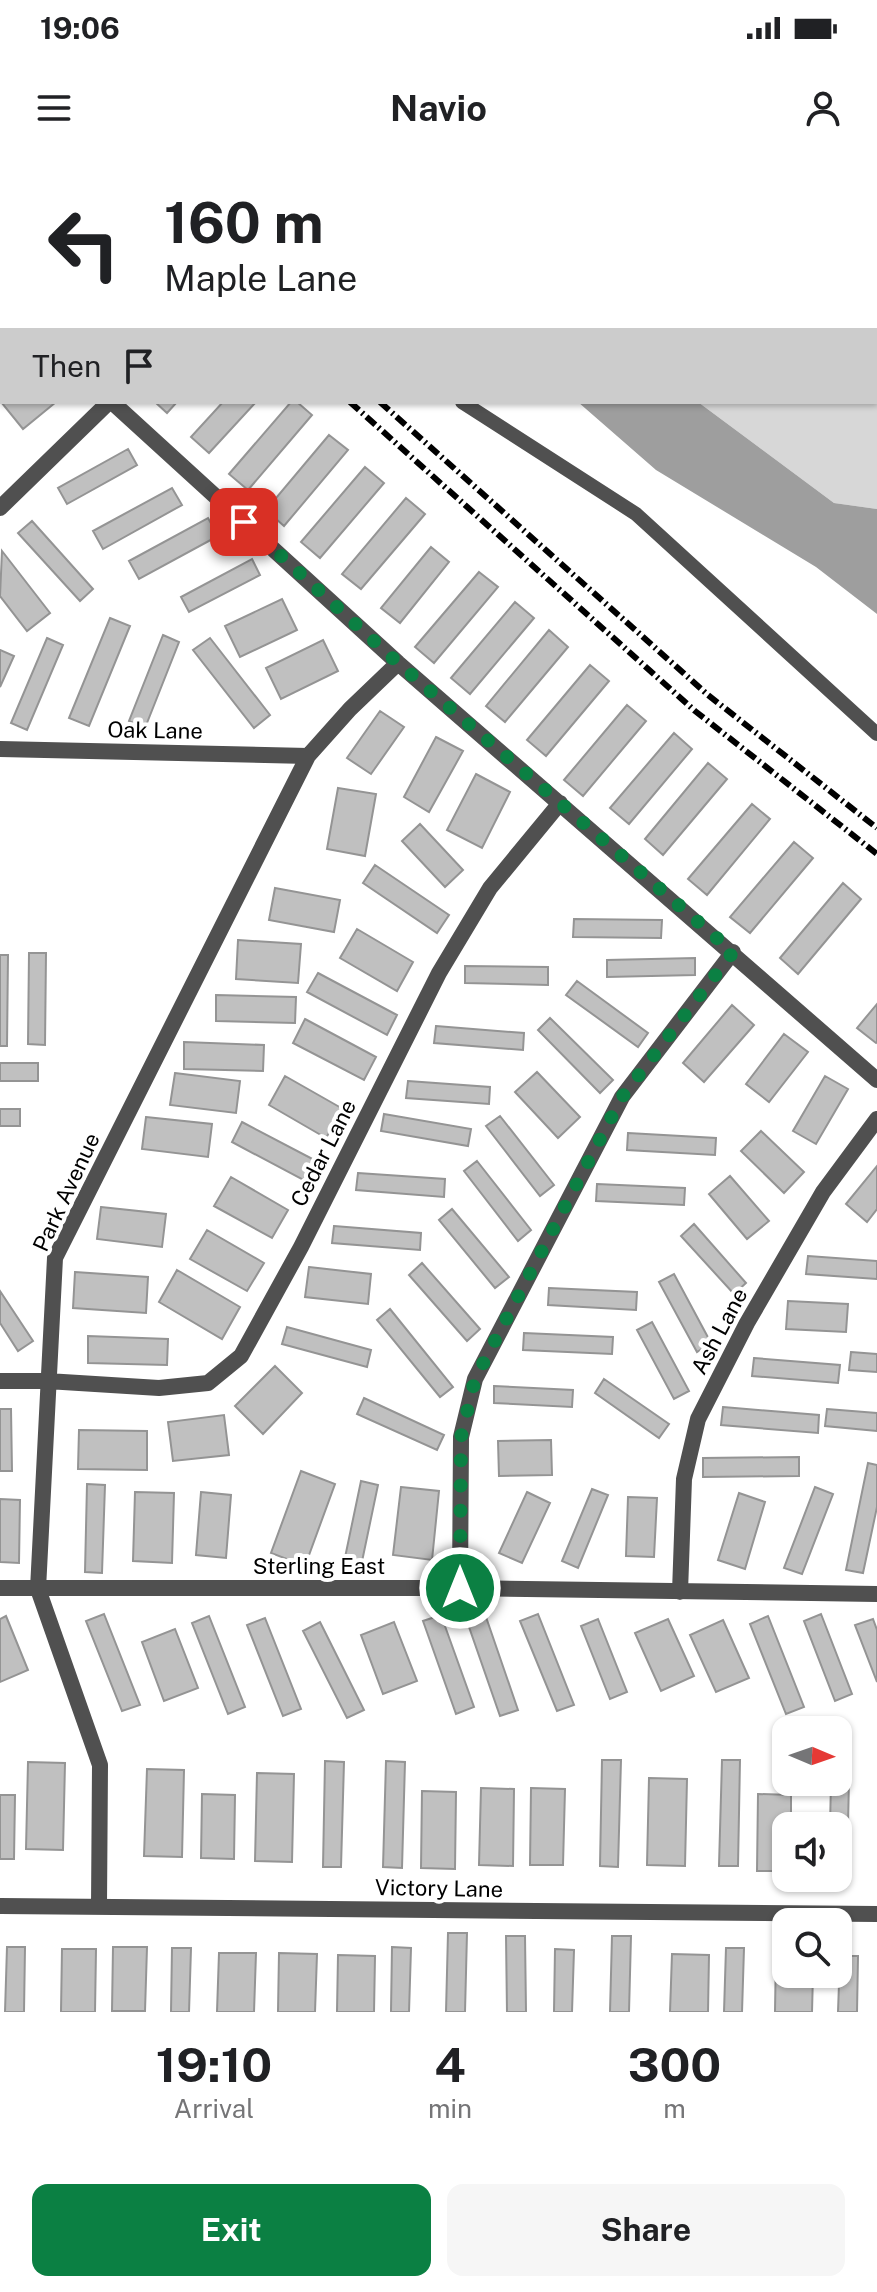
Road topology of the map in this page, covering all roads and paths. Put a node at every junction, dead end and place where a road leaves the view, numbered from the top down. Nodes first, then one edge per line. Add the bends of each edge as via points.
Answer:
1 (109, 404) edge
2 (113, 404) edge
3 (465, 404) edge
4 (0, 508) edge
5 (398, 663) junction
6 (877, 734) edge
7 (0, 749) edge
8 (308, 756) junction
9 (560, 803) junction
10 (733, 952) junction
11 (877, 1080) edge
12 (877, 1119) edge
13 (0, 1381) edge
14 (47, 1381) junction
15 (0, 1588) edge
16 (460, 1588) junction
17 (38, 1589) junction
18 (680, 1592) junction
19 (877, 1594) edge
20 (0, 1906) edge
21 (99, 1906) junction
22 (877, 1914) edge

1 - 4 street
2 - 5 street
3 - 6 lane via 636,514
5 - 8 street, Park Avenue
5 - 9 street
7 - 8 street, Oak Lane
8 - 14 street, Park Avenue via 55,1258
9 - 10 street
9 - 14 street, Cedar Lane via 490,888 439,973 241,1356 208,1383 159,1388
10 - 11 street
10 - 16 street via 622,1097 475,1379 461,1437
12 - 18 street, Ash Lane via 815,1205 698,1419 684,1479
13 - 14 street, Cedar Lane
14 - 17 street, Park Avenue
15 - 17 street, Sterling East
16 - 17 street, Sterling East
16 - 18 street, Sterling East
17 - 21 street, Park Avenue via 100,1765
18 - 19 street, Sterling East
20 - 21 street, Victory Lane
21 - 22 street, Victory Lane

